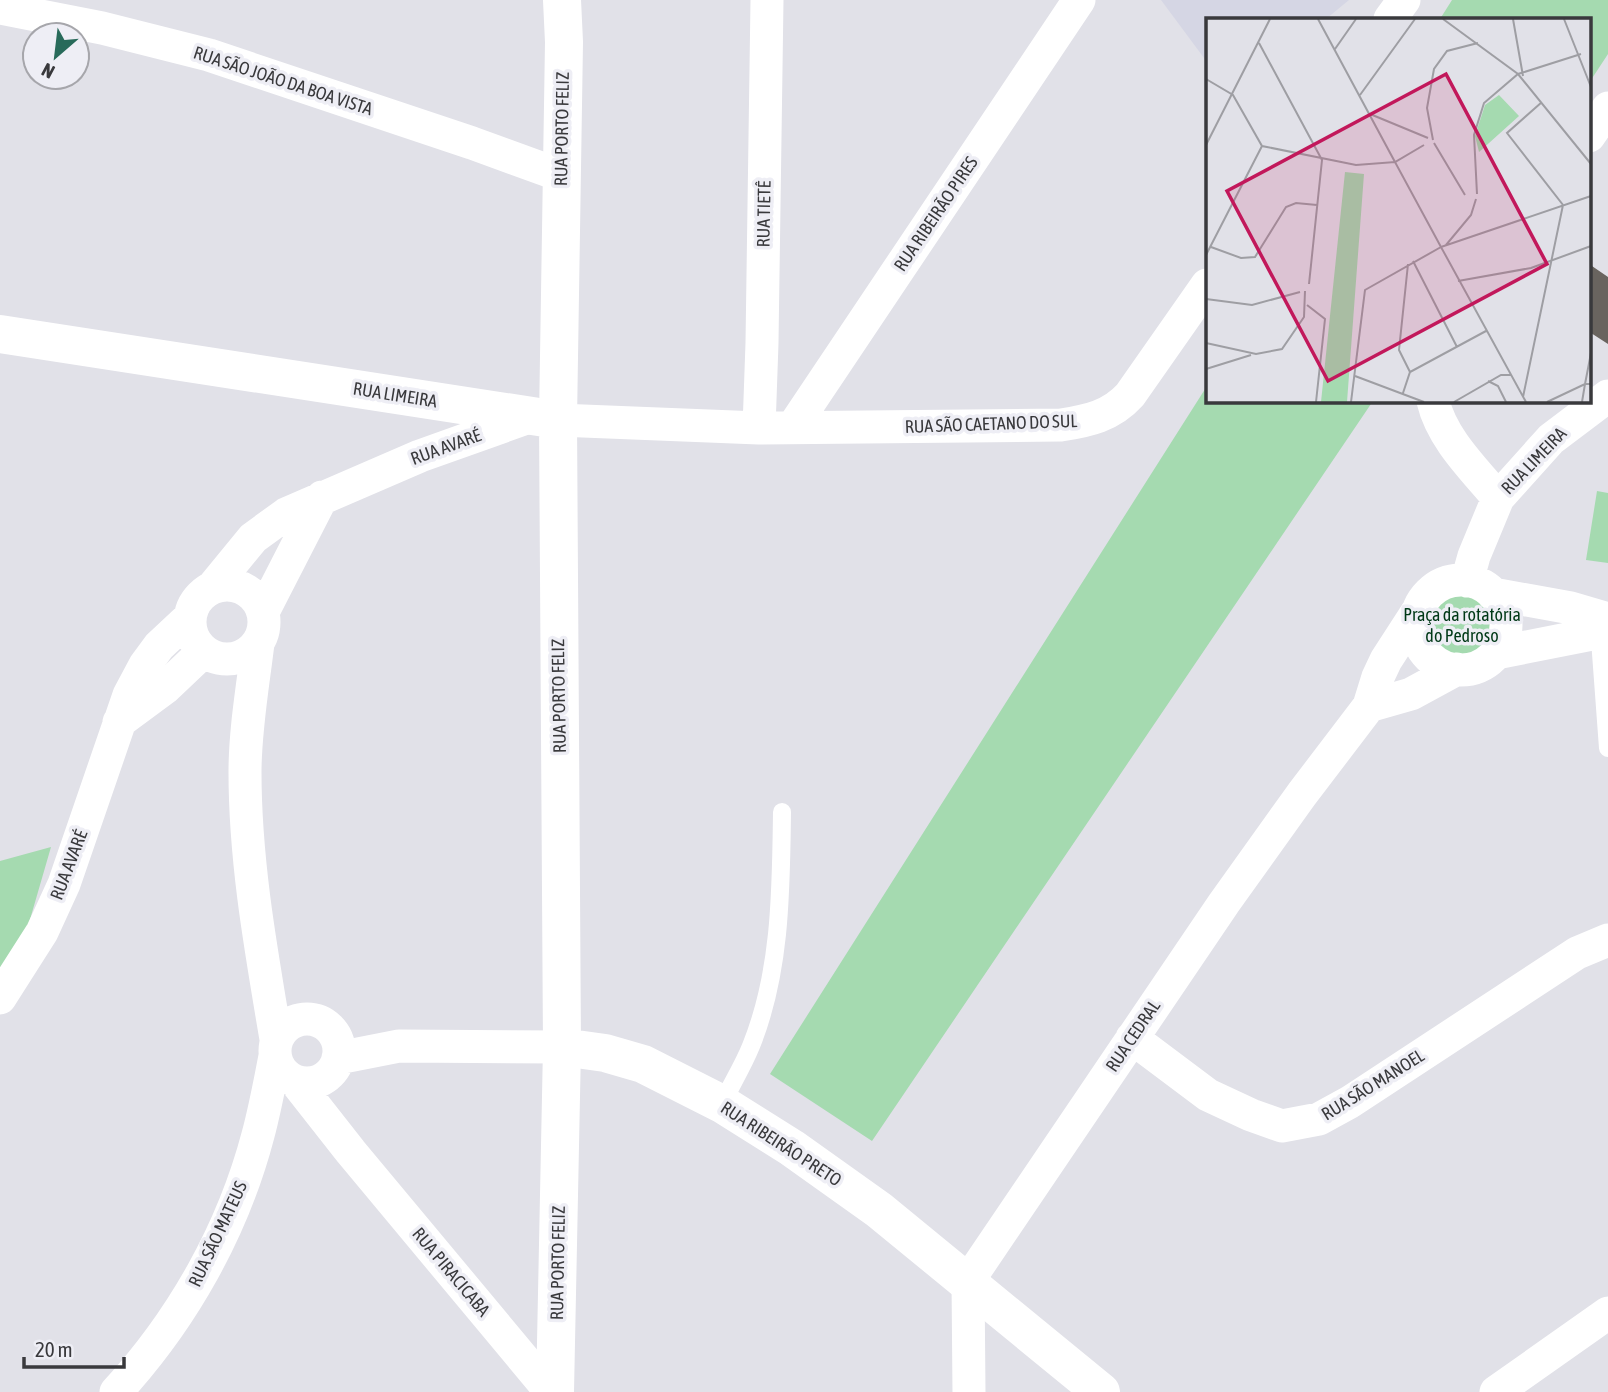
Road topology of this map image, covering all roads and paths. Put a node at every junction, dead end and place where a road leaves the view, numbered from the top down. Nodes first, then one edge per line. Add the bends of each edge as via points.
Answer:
1 (562, 0) edge
2 (767, 0) edge
3 (1079, 0) edge
4 (1404, 0) edge
5 (0, 8) edge
6 (1391, 18) edge
7 (1608, 108) edge
8 (1590, 135) edge
9 (561, 175) junction
10 (1206, 286) edge
11 (0, 334) edge
12 (1608, 396) edge
13 (1433, 402) edge
14 (545, 418) junction
15 (793, 427) junction
16 (759, 428) junction
17 (322, 497) junction
18 (1498, 499) junction
19 (1480, 587) junction
20 (212, 588) junction
21 (1419, 610) junction
22 (190, 617) junction
23 (1603, 624) edge
24 (260, 627) junction
25 (1496, 653) junction
26 (210, 654) junction
27 (1457, 670) junction
28 (1369, 706) junction
29 (249, 715) junction
30 (119, 722) junction
31 (1608, 748) edge
32 (782, 811) dead end
33 (1608, 940) edge
34 (262, 952) junction
35 (0, 998) edge
36 (1132, 1038) junction
37 (329, 1043) junction
38 (276, 1047) junction
39 (562, 1047) junction
40 (296, 1082) junction
41 (722, 1104) junction
42 (351, 1152) junction
43 (968, 1281) junction
44 (1608, 1313) edge
45 (116, 1392) edge
46 (553, 1392) edge
47 (969, 1392) edge
48 (1101, 1392) edge
49 (1496, 1392) edge

1 - 9 main road, RUA PORTO FELIZ
2 - 16 street, RUA TIETÊ
3 - 15 street, RUA RIBEIRÃO PIRES
4 - 6 street
5 - 9 street, RUA SÃO JOÃO DA BOA VISTA via 209,55
7 - 8 street
9 - 14 main road, RUA PORTO FELIZ
10 - 15 street, RUA SÃO CAETANO DO SUL via 1130,395 1120,406 1089,420 1061,425
11 - 14 main road, RUA LIMEIRA
12 - 18 street, RUA LIMEIRA via 1551,439
13 - 18 street via 1444,429
14 - 16 street, RUA LIMEIRA
14 - 17 street, RUA AVARÉ via 420,456
14 - 39 main road, RUA PORTO FELIZ
15 - 16 street, RUA LIMEIRA
17 - 20 street, RUA AVARÉ via 265,528
17 - 24 street
18 - 19 street, RUA LIMEIRA via 1474,556
19 - 21 street via 1453,581 1429,594
19 - 23 street
19 - 25 street via 1504,612 1506,627
20 - 22 street via 201,595
20 - 24 street via 224,584 249,591 258,600
21 - 27 street via 1418,635 1424,649 1441,665
21 - 28 street, RUA CEDRAL via 1386,660
22 - 26 street via 195,641
22 - 30 street, RUA AVARÉ via 145,665
23 - 25 street
23 - 31 lane
24 - 26 street via 240,657
24 - 29 street, RUA SÃO MATEUS
25 - 27 street via 1480,666
26 - 29 street
26 - 30 street
27 - 28 street via 1411,694
28 - 36 street, RUA CEDRAL via 1254,861
29 - 34 street, RUA SÃO MATEUS via 246,832
30 - 35 street, RUA AVARÉ via 64,884
32 - 41 lane via 776,948 766,998 751,1046
33 - 36 street, RUA SÃO MANOEL via 1577,953 1319,1119 1282,1126 1251,1115 1208,1095
34 - 37 street, RUA SÃO MATEUS
34 - 38 street, RUA SÃO MATEUS
36 - 43 street, RUA CEDRAL
37 - 38 street via 300,1020 290,1023
37 - 39 street, RUA RIBEIRÃO PRETO
37 - 40 street via 327,1076 318,1082
37 - 42 street, RUA PIRACICABA
38 - 40 street via 280,1069
38 - 45 street, RUA SÃO MATEUS via 248,1169 211,1256 178,1313
39 - 41 main road, RUA RIBEIRÃO PRETO via 643,1064
39 - 46 main road, RUA PORTO FELIZ
40 - 42 street, RUA PIRACICABA
41 - 43 main road, RUA RIBEIRÃO PRETO via 879,1210
42 - 46 street, RUA PIRACICABA
43 - 47 street
43 - 48 main road, RUA RIBEIRÃO PRETO
44 - 49 street

